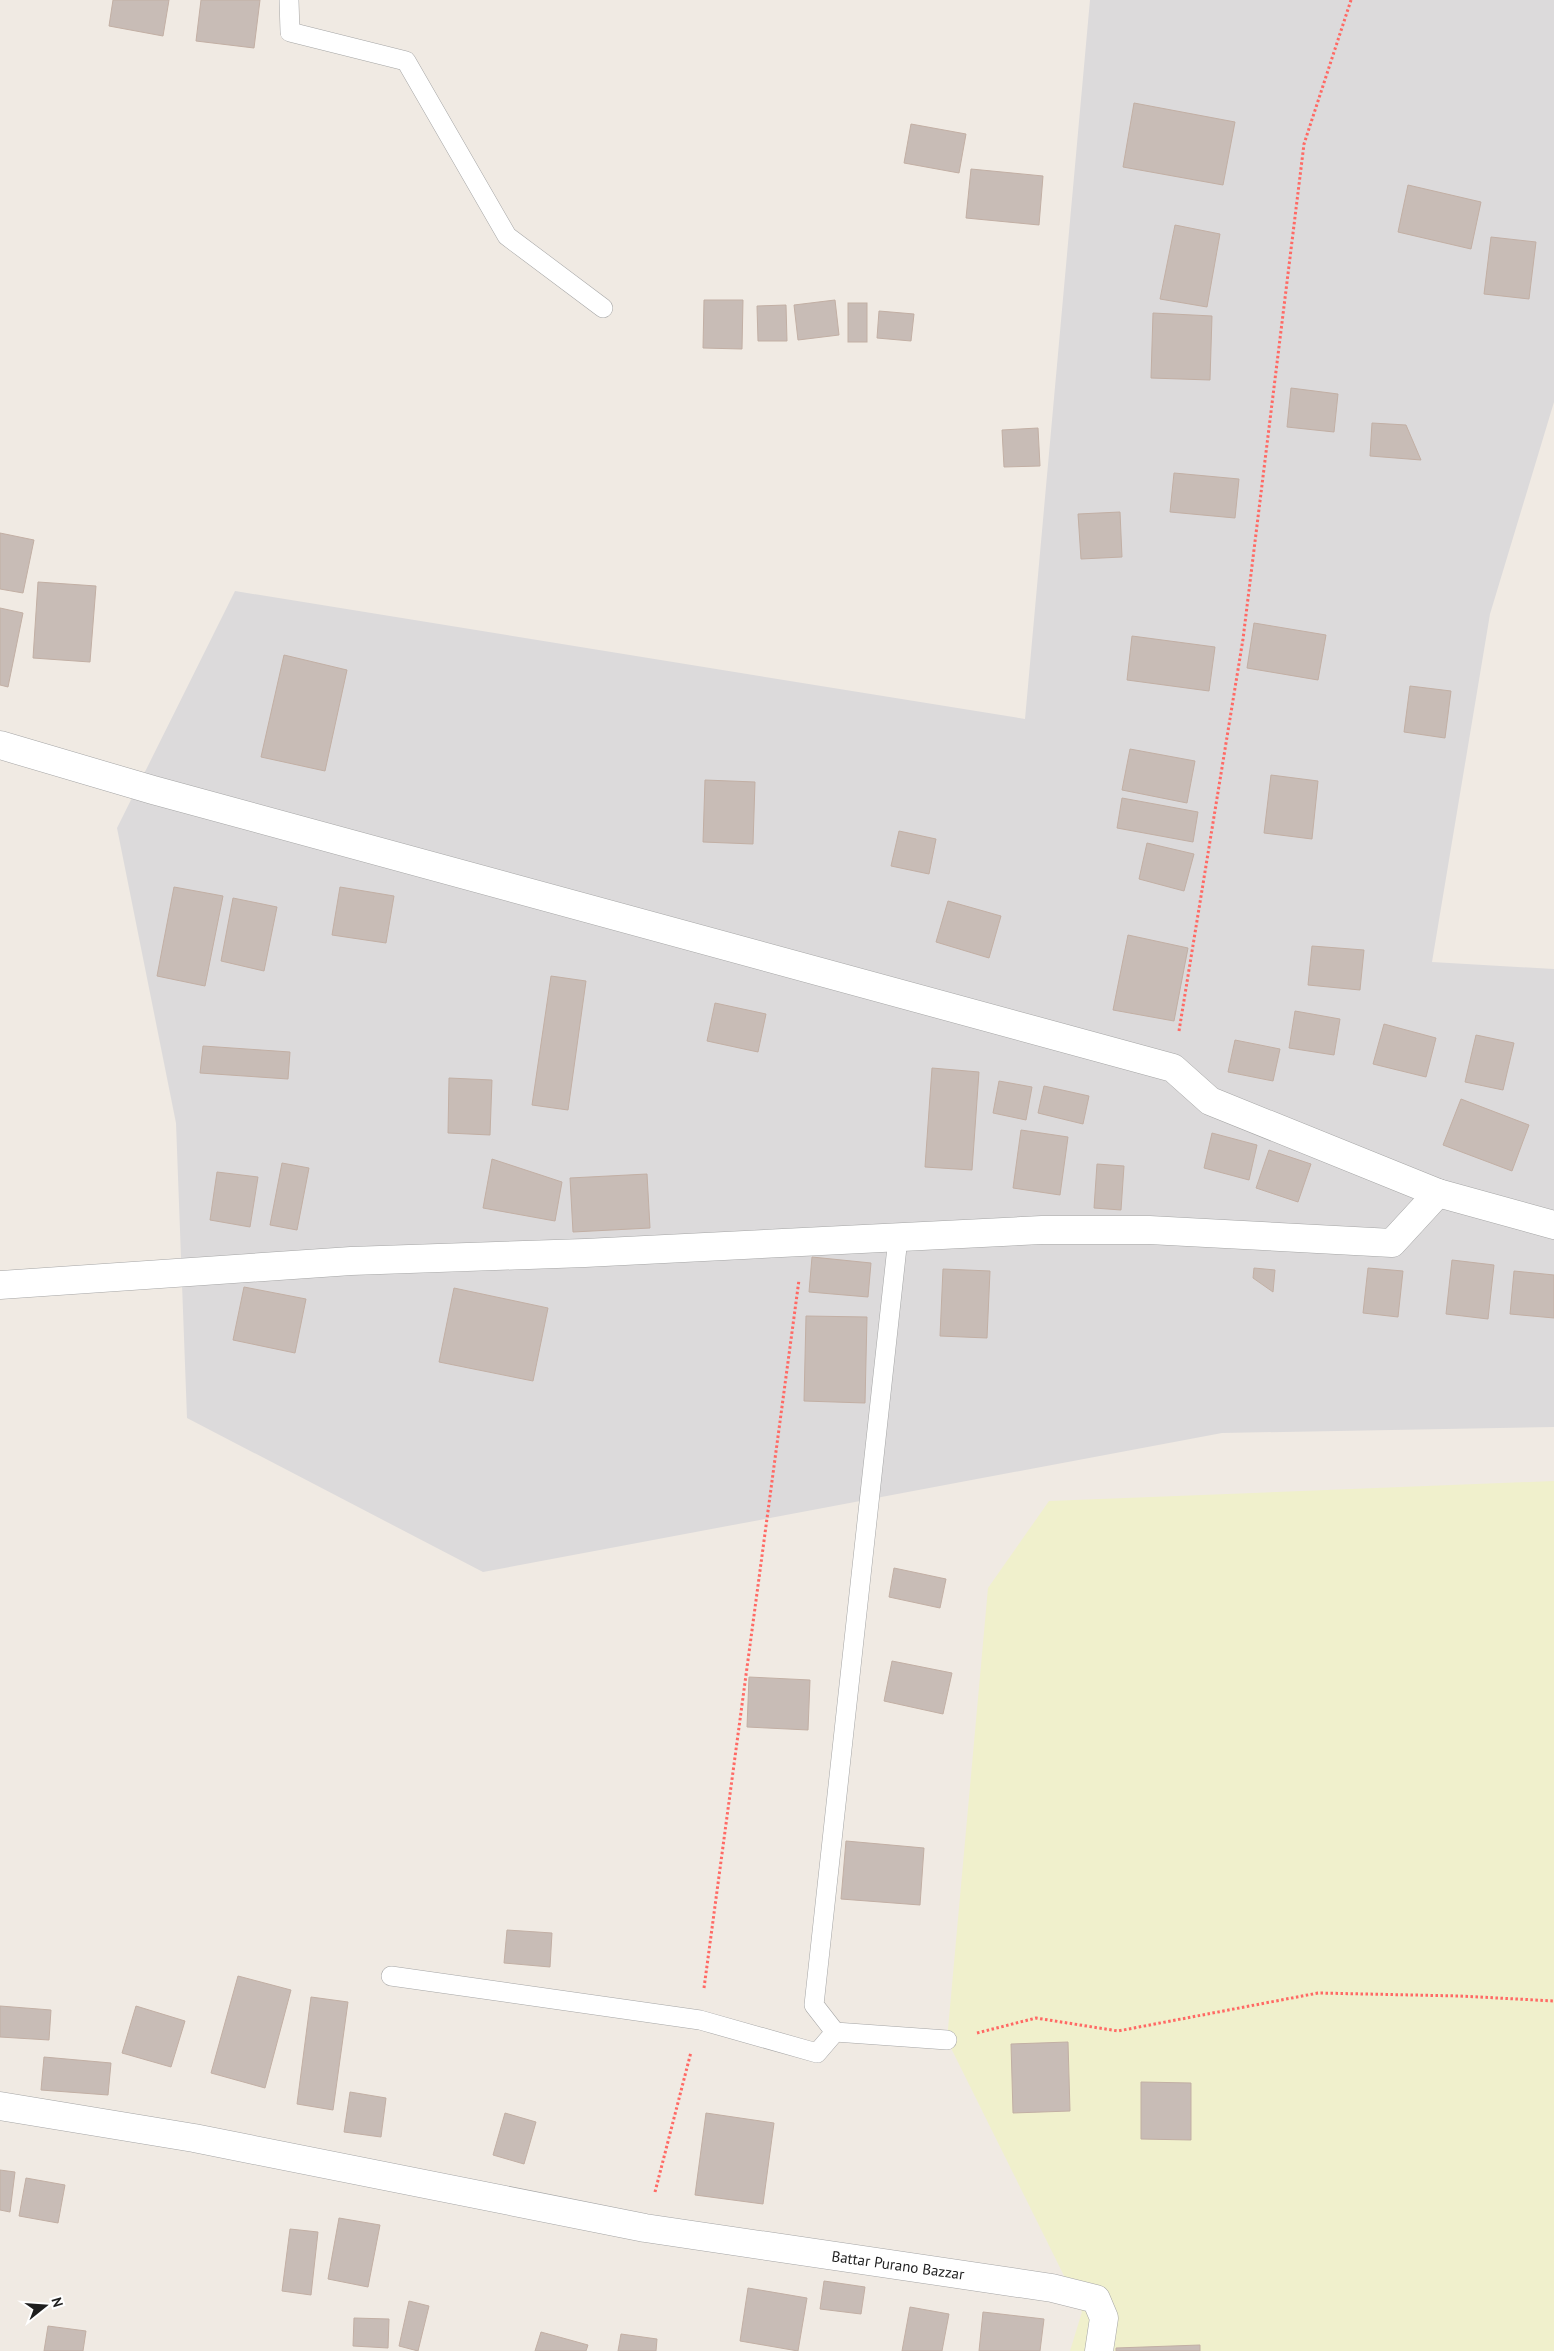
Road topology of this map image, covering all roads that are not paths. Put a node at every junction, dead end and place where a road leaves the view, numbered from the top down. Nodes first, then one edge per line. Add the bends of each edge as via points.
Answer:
1 (289, 0) edge
2 (603, 308) dead end
3 (0, 745) edge
4 (1438, 1192) junction
5 (1554, 1225) edge
6 (898, 1238) junction
7 (0, 1285) edge
8 (391, 1976) dead end
9 (834, 2032) junction
10 (947, 2040) road end
11 (0, 2106) edge
12 (1099, 2351) edge

1 - 2 lane via 290,32 406,62 507,236
3 - 4 street via 153,790 1173,1068 1210,1101
4 - 5 street
4 - 6 street via 1392,1243 1149,1230 1042,1230
6 - 7 street via 585,1254 351,1261
6 - 9 lane via 814,2005
8 - 9 lane via 700,2020 818,2053
9 - 10 lane
11 - 12 street, Battar Purano Bazzar via 194,2138 646,2228 1052,2288 1096,2299 1104,2318

